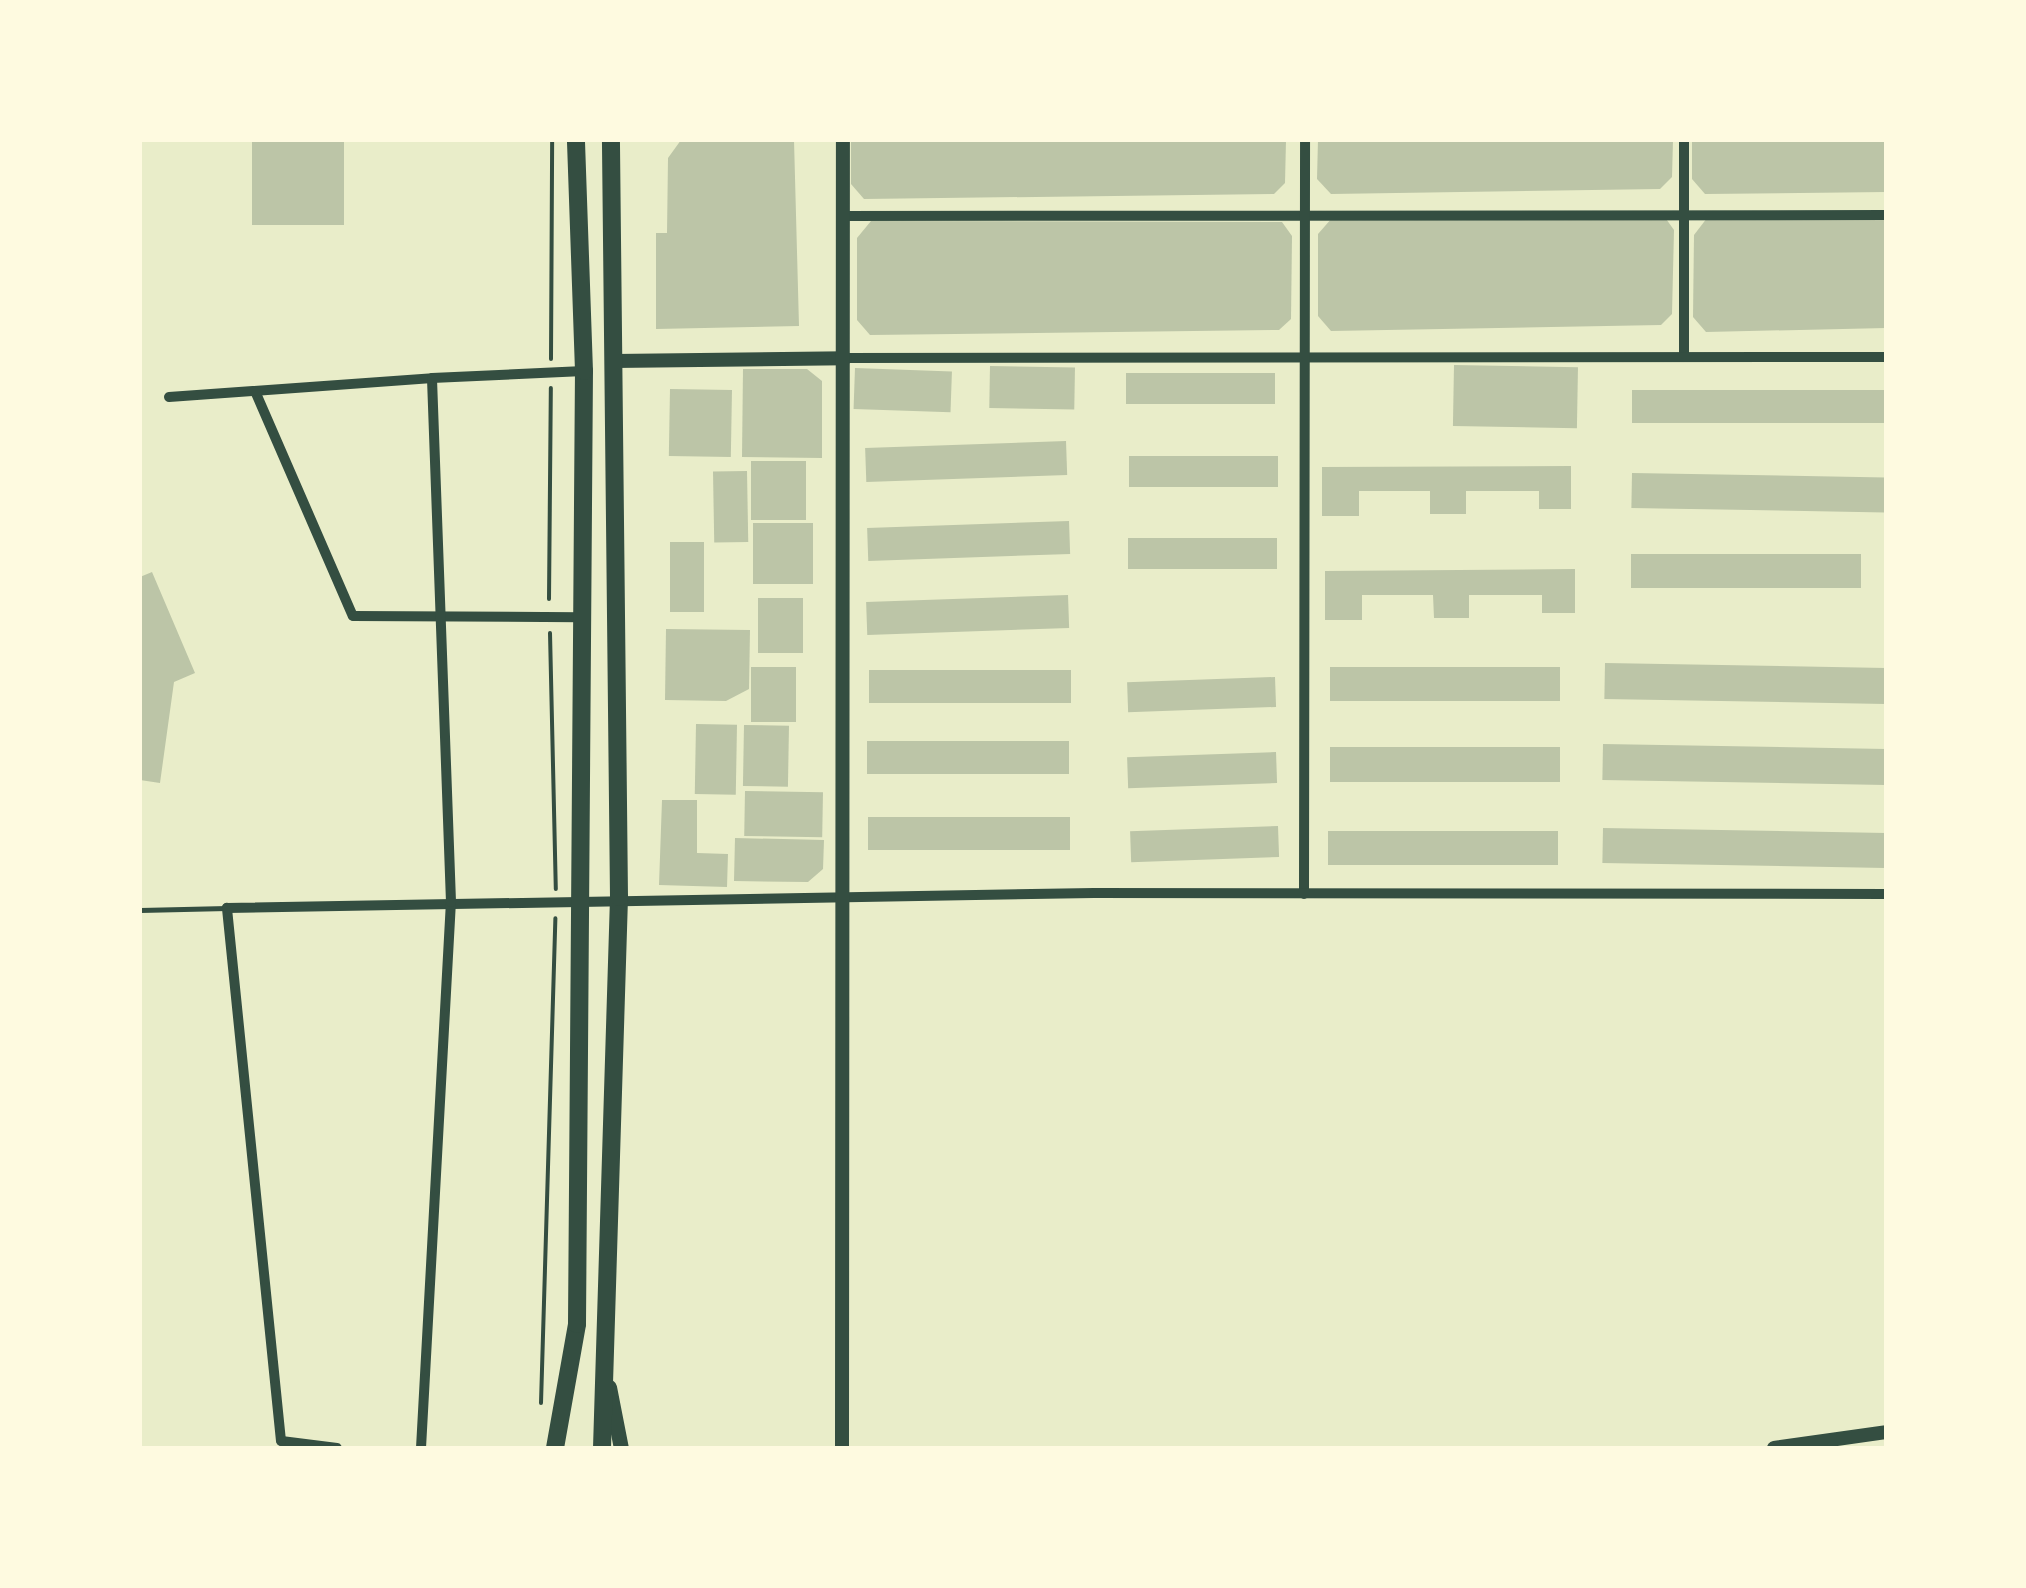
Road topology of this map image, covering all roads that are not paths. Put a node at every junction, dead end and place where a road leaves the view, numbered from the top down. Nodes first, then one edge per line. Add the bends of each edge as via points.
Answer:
1 (576, 140) edge
2 (611, 140) edge
3 (843, 140) edge
4 (1304, 140) edge
5 (1684, 140) edge
6 (1305, 214) junction
7 (1886, 214) edge
8 (843, 216) junction
9 (1683, 216) junction
10 (1684, 355) junction
11 (1886, 356) edge
12 (844, 358) junction
13 (1304, 359) junction
14 (614, 361) junction
15 (584, 371) junction
16 (432, 378) junction
17 (255, 391) junction
18 (169, 397) dead end
19 (440, 616) junction
20 (580, 617) junction
21 (1304, 894) junction
22 (1886, 894) edge
23 (846, 896) junction
24 (619, 897) junction
25 (451, 902) junction
26 (582, 904) junction
27 (226, 908) junction
28 (140, 910) edge
29 (608, 1387) junction
30 (1886, 1432) edge
31 (337, 1448) edge
32 (421, 1448) edge
33 (555, 1448) edge
34 (602, 1448) edge
35 (621, 1448) edge
36 (842, 1448) edge
37 (1774, 1448) edge

1 - 15 main road
2 - 14 main road
3 - 8 street
4 - 6 street
5 - 9 street
6 - 8 street
6 - 9 street
6 - 13 street
7 - 9 street
8 - 12 street
9 - 10 street
10 - 11 street
10 - 13 street
12 - 13 street
12 - 14 street
12 - 23 street
13 - 21 street
14 - 24 main road
15 - 16 street
15 - 20 main road
16 - 17 street
16 - 19 street
17 - 18 street
17 - 19 street via 352,616
19 - 20 street
19 - 25 street
20 - 26 main road
21 - 22 street
21 - 23 street
23 - 24 street
23 - 36 street
24 - 26 street
24 - 29 main road
25 - 26 street
25 - 27 street
25 - 32 street
26 - 33 main road via 577,1324
27 - 28 lane
27 - 31 street via 281,1441
29 - 34 main road
29 - 35 main road
30 - 37 street

